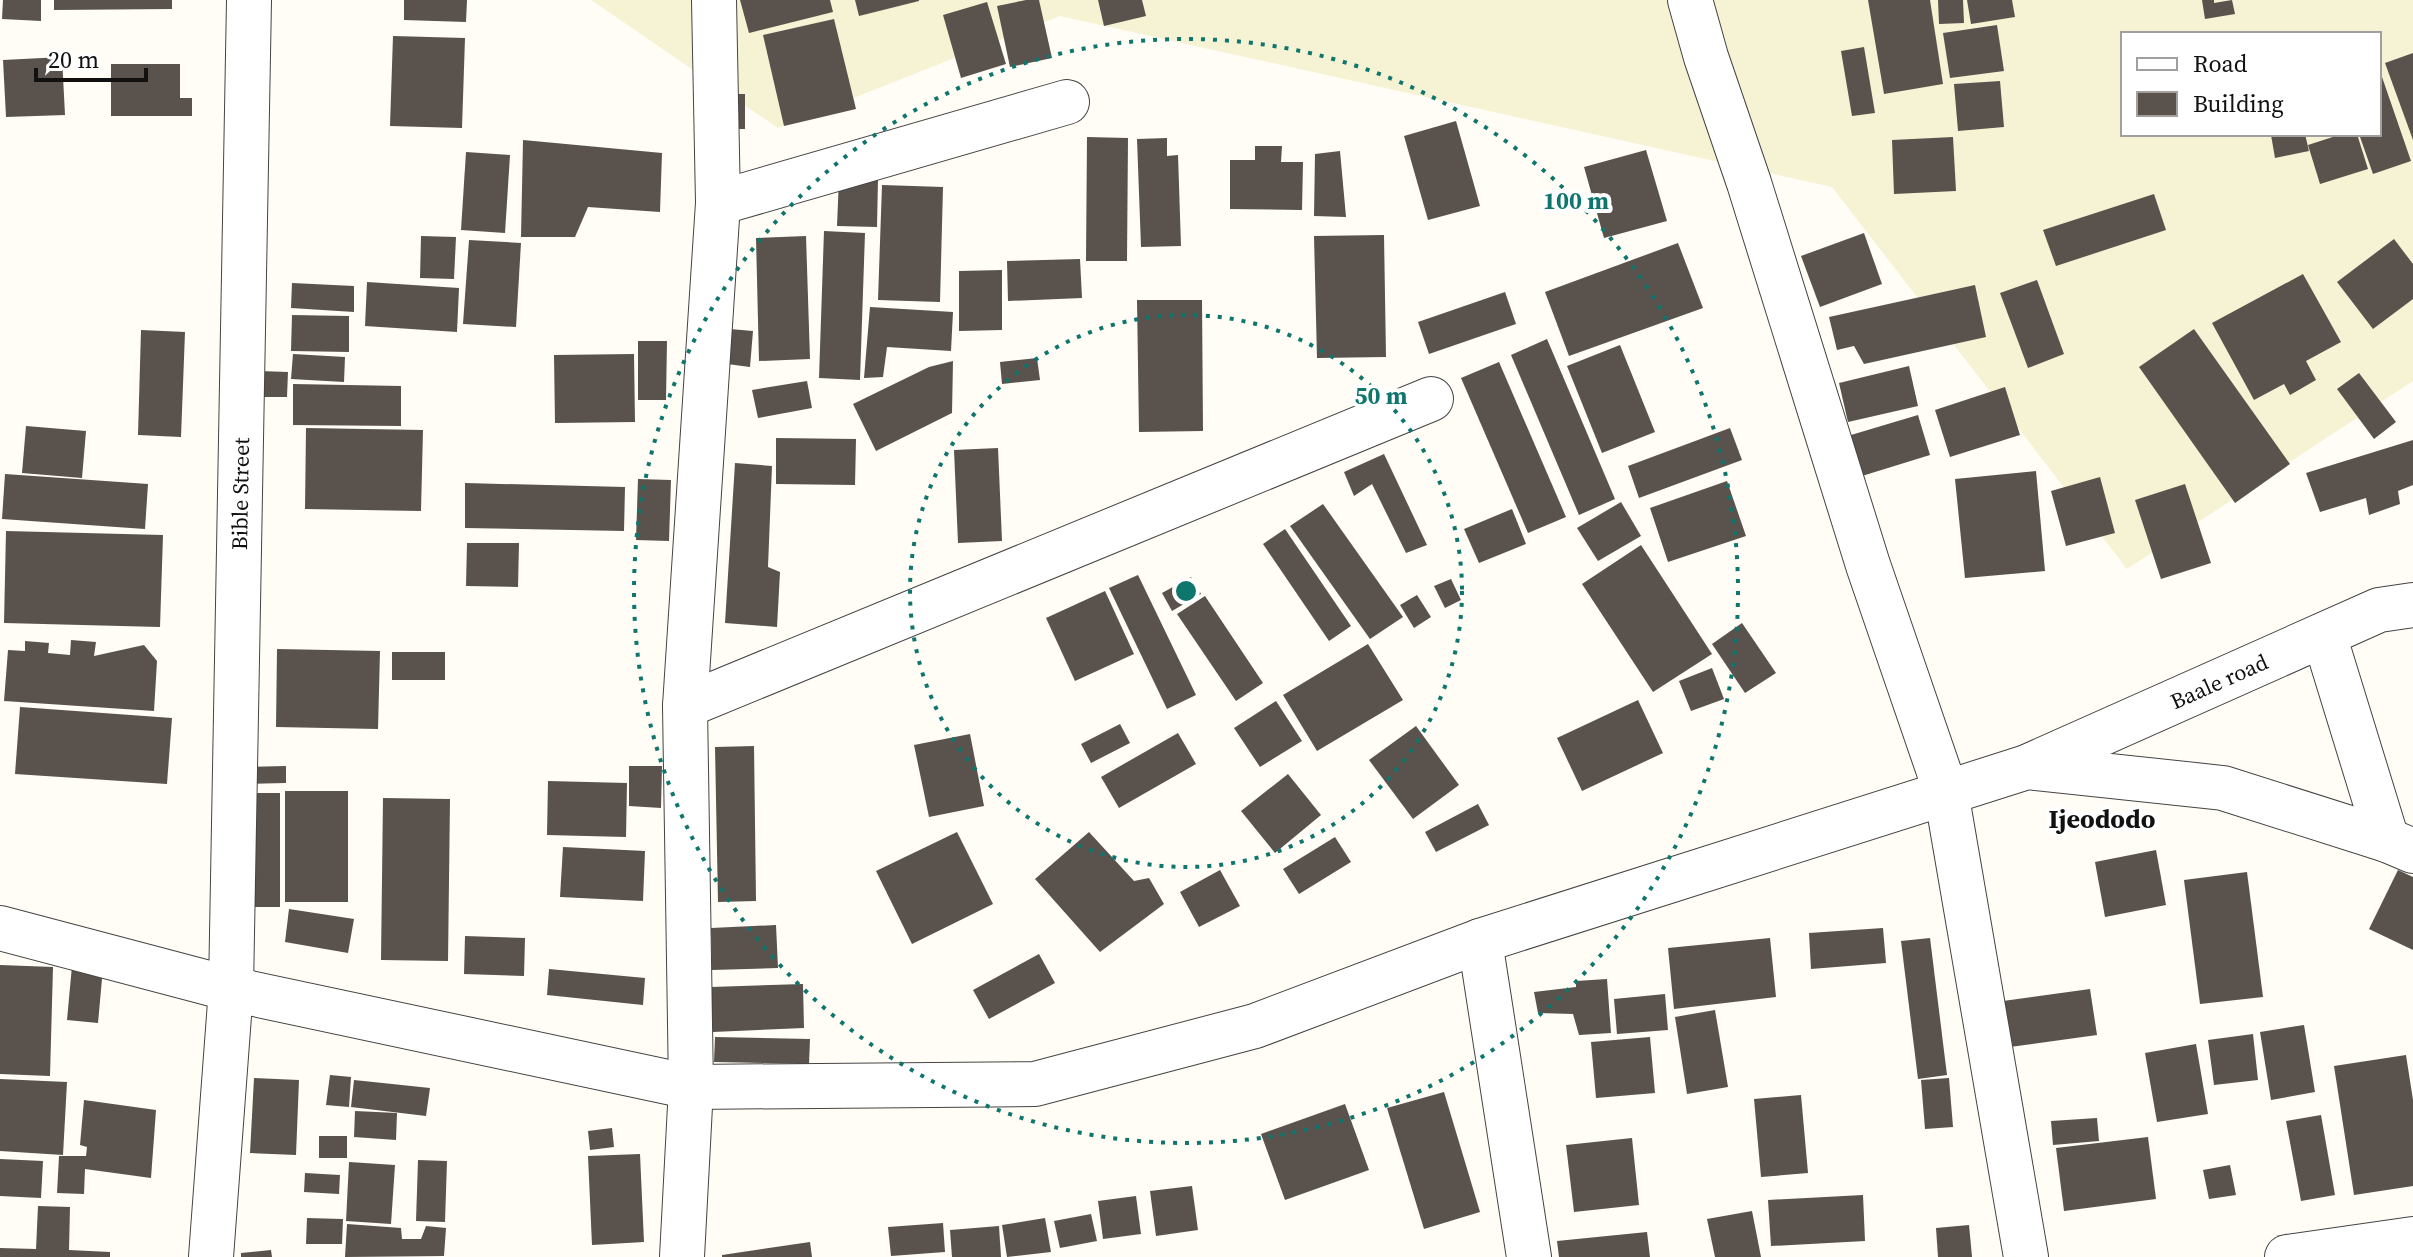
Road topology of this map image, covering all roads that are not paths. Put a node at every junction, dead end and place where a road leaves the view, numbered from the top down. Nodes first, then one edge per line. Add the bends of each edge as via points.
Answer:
1 (249, 0) edge
2 (714, 0) edge
3 (1690, 0) edge
4 (1067, 102) dead end
5 (718, 203) junction
6 (1431, 399) dead end
7 (2413, 605) edge
8 (2324, 635) junction
9 (685, 706) junction
10 (2027, 767) junction
11 (1946, 792) junction
12 (2400, 846) edge
13 (0, 928) edge
14 (1480, 941) junction
15 (231, 989) junction
16 (691, 1087) junction
17 (2413, 1239) edge
18 (211, 1257) edge
19 (682, 1257) edge
20 (1529, 1257) edge
21 (2026, 1257) edge
22 (2287, 1257) edge

1 - 15 street, Bible Street
2 - 5 street
3 - 11 street via 1868,565
4 - 5 street
5 - 9 street
6 - 9 street
7 - 8 street, Baale road via 2379,610
8 - 10 street, Baale road
8 - 12 street
9 - 16 street
10 - 11 street, Baale road
10 - 12 street via 2223,788
11 - 14 street, Baale road
11 - 21 street
13 - 15 street, Baale road
14 - 16 street, Baale road via 1255,1026 1035,1084
14 - 20 street
15 - 16 street, Baale road
15 - 18 street, Bible Street
16 - 19 street
17 - 22 street

